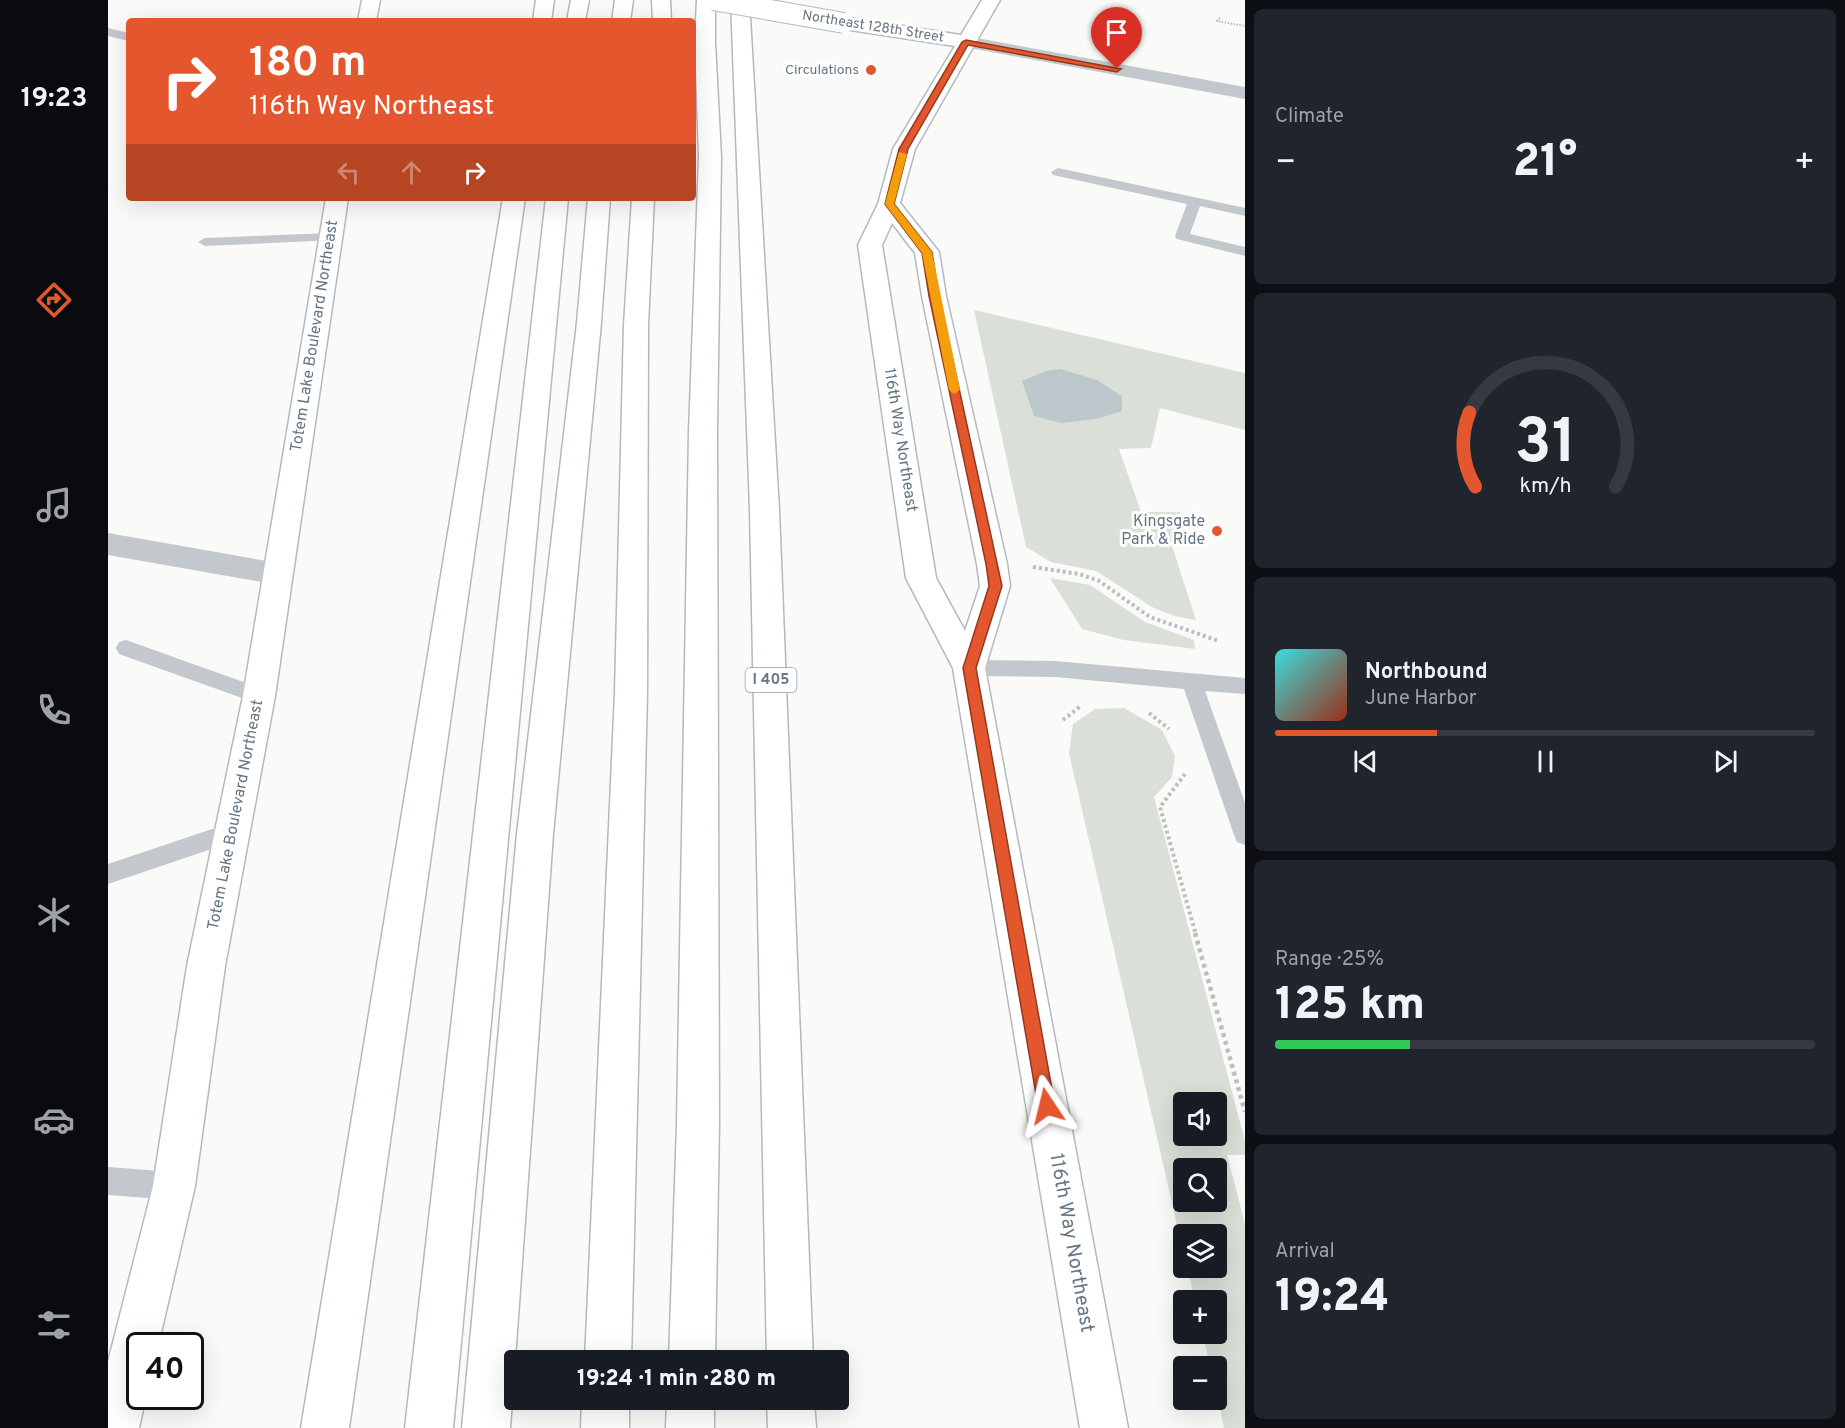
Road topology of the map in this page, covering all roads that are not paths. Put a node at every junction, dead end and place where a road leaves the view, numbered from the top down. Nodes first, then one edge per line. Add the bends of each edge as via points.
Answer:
1 (371, 0) edge
2 (545, 0) edge
3 (580, 0) edge
4 (624, 0) edge
5 (661, 0) edge
6 (706, 0) edge
7 (712, 0) edge
8 (740, 0) edge
9 (991, 0) edge
10 (368, 18) edge
11 (542, 18) edge
12 (577, 18) edge
13 (621, 18) edge
14 (662, 18) edge
15 (108, 32) edge
16 (126, 36) edge
17 (966, 42) junction
18 (1245, 93) edge
19 (1058, 172) dead end
20 (336, 201) edge
21 (514, 201) edge
22 (557, 201) edge
23 (599, 201) edge
24 (643, 201) edge
25 (1195, 201) junction
26 (889, 204) junction
27 (1245, 212) edge
28 (330, 237) junction
29 (205, 242) dead end
30 (1245, 252) edge
31 (108, 544) edge
32 (278, 574) junction
33 (126, 648) dead end
34 (969, 668) junction
35 (1191, 680) junction
36 (1245, 686) edge
37 (259, 696) junction
38 (233, 832) junction
39 (1245, 835) edge
40 (108, 874) edge
41 (108, 1181) edge
42 (174, 1186) junction
43 (608, 1350) edge
44 (692, 1350) edge
45 (790, 1350) edge
46 (606, 1410) edge
47 (691, 1410) edge
48 (791, 1410) edge
49 (115, 1428) edge
50 (325, 1428) edge
51 (429, 1428) edge
52 (486, 1428) edge
53 (605, 1428) edge
54 (690, 1428) edge
55 (792, 1428) edge
56 (1104, 1428) edge

1 - 10 main road
2 - 11 main road
3 - 12 main road
4 - 13 main road
5 - 14 main road
6 - 44 main road via 710,157
7 - 17 main road, Northeast 128th Street, bridge
8 - 45 main road, I 405 via 779,871
9 - 17 main road, 116th Way Northeast
15 - 16 lane
17 - 18 street, Northeast 128th Street
17 - 26 main road, 116th Way Northeast via 904,149
19 - 25 lane
20 - 28 main road, Totem Lake Boulevard Northeast
21 - 50 main road
22 - 51 main road
23 - 52 main road via 536,824
24 - 43 main road via 636,325 631,693
25 - 27 lane
25 - 30 lane via 1182,236
26 - 34 main road, 116th Way Northeast via 870,245 921,578
26 - 34 main road, 116th Way Northeast via 927,252 996,586
28 - 29 lane
28 - 32 main road, Totem Lake Boulevard Northeast
31 - 32 street
32 - 37 main road, Totem Lake Boulevard Northeast
33 - 37 lane
34 - 35 lane via 1055,669
34 - 56 main road, 116th Way Northeast
35 - 36 lane
35 - 39 lane
37 - 38 main road, Totem Lake Boulevard Northeast
38 - 40 lane
38 - 42 main road, Totem Lake Boulevard Northeast via 206,966
41 - 42 lane
42 - 49 main road, Totem Lake Boulevard Northeast
46 - 53 main road
47 - 54 main road
48 - 55 main road

